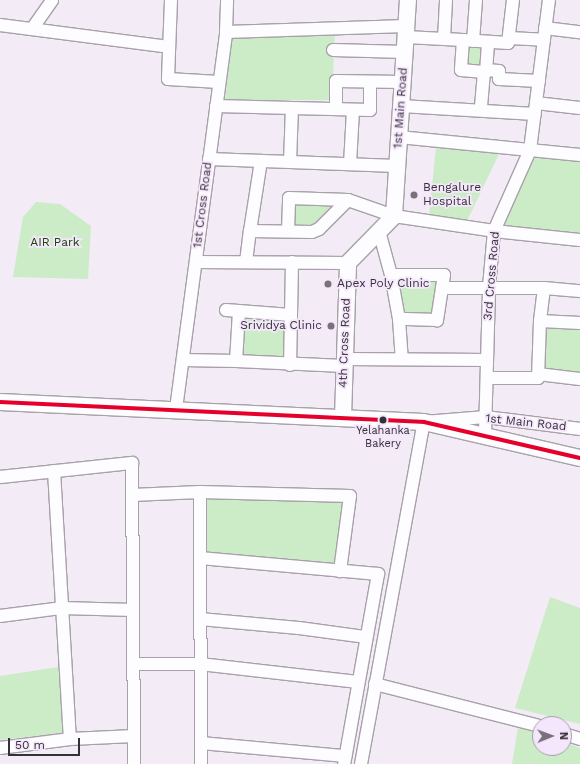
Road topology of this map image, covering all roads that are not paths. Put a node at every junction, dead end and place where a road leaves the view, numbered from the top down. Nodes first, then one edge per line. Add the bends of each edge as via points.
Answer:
1 (52, 0) edge
2 (171, 0) edge
3 (227, 0) edge
4 (408, 0) edge
5 (446, 0) edge
6 (476, 0) edge
7 (513, 0) edge
8 (549, 0) edge
9 (0, 25) edge
10 (32, 29) junction
11 (226, 32) junction
12 (580, 32) edge
13 (544, 34) junction
14 (406, 38) junction
15 (509, 38) junction
16 (444, 39) junction
17 (468, 41) junction
18 (488, 42) junction
19 (169, 47) junction
20 (333, 50) dead end
21 (485, 71) junction
22 (539, 81) junction
23 (220, 82) junction
24 (370, 82) junction
25 (403, 82) junction
26 (216, 106) junction
27 (401, 106) junction
28 (292, 108) junction
29 (535, 108) junction
30 (580, 108) edge
31 (336, 110) junction
32 (353, 110) junction
33 (481, 110) junction
34 (399, 137) junction
35 (530, 150) junction
36 (580, 155) edge
37 (209, 159) junction
38 (261, 161) junction
39 (290, 162) junction
40 (350, 164) junction
41 (397, 166) junction
42 (348, 200) junction
43 (394, 216) junction
44 (250, 231) junction
45 (288, 231) junction
46 (379, 231) junction
47 (494, 231) junction
48 (580, 240) edge
49 (196, 262) junction
50 (246, 262) junction
51 (292, 262) junction
52 (348, 263) junction
53 (392, 276) junction
54 (489, 287) junction
55 (442, 288) junction
56 (544, 288) junction
57 (580, 291) edge
58 (226, 310) dead end
59 (238, 311) junction
60 (291, 315) junction
61 (399, 320) junction
62 (540, 321) junction
63 (580, 323) edge
64 (402, 358) junction
65 (183, 360) junction
66 (487, 360) junction
67 (236, 361) junction
68 (345, 362) junction
69 (290, 365) junction
70 (538, 374) junction
71 (487, 378) junction
72 (580, 379) edge
73 (0, 402) edge
74 (176, 409) junction
75 (343, 417) junction
76 (486, 417) junction
77 (424, 422) junction
78 (580, 429) edge
79 (485, 434) junction
80 (580, 458) edge
81 (54, 471) junction
82 (0, 477) edge
83 (200, 492) junction
84 (132, 495) junction
85 (200, 558) junction
86 (340, 571) junction
87 (62, 608) junction
88 (133, 610) junction
89 (0, 616) edge
90 (200, 619) junction
91 (366, 637) junction
92 (133, 664) junction
93 (200, 664) junction
94 (358, 682) junction
95 (375, 684) junction
96 (532, 724) edge
97 (134, 736) junction
98 (70, 739) junction
99 (201, 743) junction
100 (0, 748) edge
101 (344, 760) edge
102 (134, 764) edge
103 (201, 764) edge
104 (361, 764) edge

1 - 10 street
2 - 19 street
3 - 11 street, 1st Cross Road
4 - 14 main road, 1st Main Road
5 - 16 street
6 - 17 street
7 - 15 street
8 - 13 street, 3rd Cross Road
9 - 10 street
10 - 19 street
11 - 14 street
11 - 23 street, 1st Cross Road
12 - 13 street
13 - 15 street
13 - 22 street, 3rd Cross Road
14 - 16 street
14 - 20 street
14 - 25 main road, 1st Main Road
15 - 18 street via 508,44
16 - 17 street
17 - 18 street
17 - 21 street via 460,70
18 - 21 street
19 - 23 street via 168,79
21 - 22 street via 499,70 499,79
21 - 33 street
22 - 29 street, 3rd Cross Road
23 - 26 street, 1st Cross Road
24 - 25 street
24 - 31 street via 336,81
24 - 32 street via 370,110
25 - 27 main road, 1st Main Road
26 - 28 street
26 - 37 street, 1st Cross Road
27 - 33 street
27 - 34 main road, 1st Main Road
28 - 31 street
28 - 39 street
29 - 30 street
29 - 33 street
29 - 35 street, 3rd Cross Road
31 - 32 street
32 - 40 street
34 - 35 street
34 - 41 main road, 1st Main Road
35 - 36 street
35 - 47 street, 3rd Cross Road
37 - 38 street
37 - 49 street, 1st Cross Road
38 - 39 street
38 - 44 street
39 - 40 street
40 - 41 street
41 - 43 main road, 1st Main Road
42 - 43 street
42 - 45 street via 319,229 312,232
42 - 45 street via 289,198
43 - 46 main road
43 - 47 street
44 - 45 street
44 - 50 street
46 - 52 main road
46 - 53 street
47 - 48 street
47 - 54 street, 3rd Cross Road
49 - 50 street
49 - 65 street, 1st Cross Road
50 - 51 street
51 - 52 street
51 - 60 street
52 - 68 main road, 4th Cross Road
53 - 55 street via 444,275
53 - 61 street
54 - 55 street
54 - 56 street
54 - 66 street, 3rd Cross Road
55 - 61 street via 437,320
56 - 57 street
56 - 62 street
58 - 59 street
59 - 60 street
59 - 67 street
60 - 69 street
61 - 64 street
62 - 63 street
62 - 70 street
64 - 66 street
64 - 68 street
65 - 67 street
65 - 74 street, 1st Cross Road
66 - 71 street, 3rd Cross Road
67 - 69 street
68 - 69 street
68 - 75 main road, 4th Cross Road
70 - 71 street via 538,378
70 - 72 street
71 - 76 street, 3rd Cross Road
73 - 74 main road
74 - 75 main road
75 - 77 main road
76 - 77 street, 1st Main Road
76 - 78 street, 1st Main Road
76 - 79 street, 3rd Cross Road
77 - 79 main road
77 - 95 street
79 - 80 main road
81 - 82 street
81 - 84 street via 132,464
81 - 87 street
83 - 84 street
83 - 85 street
83 - 86 street via 350,496
84 - 88 street
85 - 86 street
85 - 90 street
86 - 91 street via 378,574
87 - 88 street
87 - 89 street
87 - 98 street
88 - 92 street
90 - 91 street
90 - 93 street
91 - 94 street
92 - 93 street
92 - 97 street
93 - 94 street
93 - 99 street
94 - 101 street
95 - 96 street
95 - 104 street
97 - 98 street
97 - 102 street
98 - 100 street
99 - 101 street
99 - 103 street

